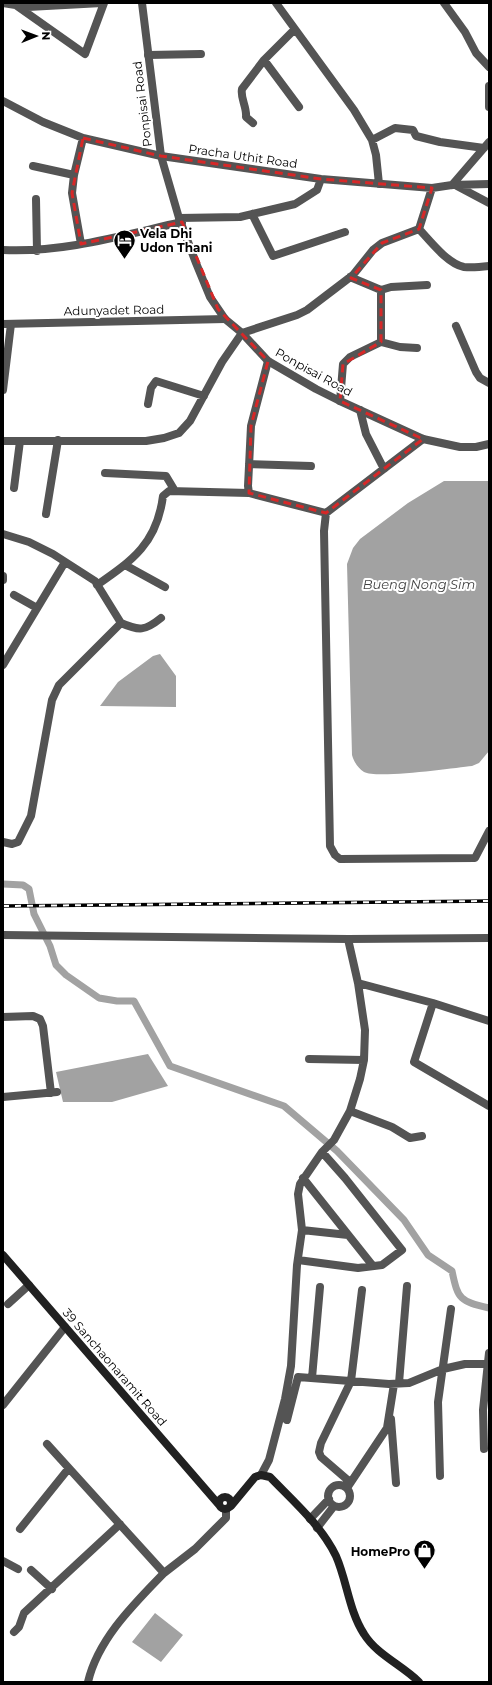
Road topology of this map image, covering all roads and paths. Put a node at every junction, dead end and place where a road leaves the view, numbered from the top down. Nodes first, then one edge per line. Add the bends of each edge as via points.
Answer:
1 (3, 3) edge
2 (103, 3) edge
3 (142, 3) edge
4 (276, 3) edge
5 (444, 3) edge
6 (52, 5) edge
7 (17, 6) junction
8 (294, 29) junction
9 (201, 54) dead end
10 (148, 55) junction
11 (264, 60) junction
12 (489, 67) edge
13 (489, 86) edge
14 (3, 101) edge
15 (489, 106) edge
16 (300, 107) dead end
17 (253, 123) dead end
18 (83, 138) junction
19 (372, 140) junction
20 (487, 145) edge
21 (161, 156) junction
22 (33, 166) dead end
23 (74, 175) junction
24 (321, 179) junction
25 (379, 184) junction
26 (489, 184) edge
27 (454, 185) junction
28 (432, 188) junction
29 (36, 199) dead end
30 (489, 202) edge
31 (252, 214) junction
32 (180, 220) junction
33 (419, 229) junction
34 (345, 232) dead end
35 (81, 244) junction
36 (3, 250) edge
37 (37, 251) junction
38 (489, 266) edge
39 (350, 277) junction
40 (427, 285) dead end
41 (381, 290) junction
42 (225, 319) junction
43 (7, 324) edge
44 (456, 326) dead end
45 (242, 333) junction
46 (381, 342) junction
47 (417, 348) dead end
48 (268, 361) junction
49 (489, 383) edge
50 (3, 390) edge
51 (204, 396) junction
52 (340, 401) junction
53 (148, 404) dead end
54 (360, 410) junction
55 (423, 439) junction
56 (58, 440) junction
57 (3, 441) edge
58 (20, 441) junction
59 (489, 444) edge
60 (249, 464) junction
61 (311, 466) dead end
62 (384, 469) junction
63 (105, 473) dead end
64 (14, 488) dead end
65 (175, 491) junction
66 (249, 493) junction
67 (326, 513) junction
68 (46, 514) dead end
69 (3, 534) edge
70 (65, 562) junction
71 (125, 565) junction
72 (3, 576) edge
73 (3, 580) edge
74 (98, 585) junction
75 (165, 587) dead end
76 (14, 595) dead end
77 (37, 608) junction
78 (161, 618) dead end
79 (121, 623) junction
80 (3, 665) edge
81 (489, 831) edge
82 (3, 842) edge
83 (3, 935) edge
84 (489, 938) edge
85 (348, 939) junction
86 (358, 983) junction
87 (433, 1003) junction
88 (3, 1017) edge
89 (489, 1021) edge
90 (309, 1059) dead end
91 (364, 1060) junction
92 (3, 1097) edge
93 (489, 1106) edge
94 (350, 1111) junction
95 (422, 1136) dead end
96 (323, 1151) junction
97 (303, 1178) junction
98 (302, 1230) junction
99 (348, 1235) junction
100 (3, 1255) edge
101 (298, 1260) junction
102 (373, 1266) junction
103 (29, 1285) junction
104 (407, 1286) dead end
105 (320, 1287) dead end
106 (362, 1290) dead end
107 (8, 1304) dead end
108 (451, 1308) dead end
109 (65, 1327) junction
110 (489, 1353) edge
111 (488, 1364) edge
112 (443, 1369) junction
113 (312, 1378) junction
114 (351, 1381) junction
115 (397, 1383) junction
116 (3, 1405) edge
117 (390, 1411) junction
118 (288, 1420) dead end
119 (47, 1444) dead end
120 (484, 1449) dead end
121 (69, 1468) junction
122 (261, 1475) junction
123 (440, 1476) dead end
124 (396, 1483) dead end
125 (349, 1485) junction
126 (329, 1499) junction
127 (225, 1503) junction
128 (334, 1506) junction
129 (310, 1519) junction
130 (120, 1524) junction
131 (317, 1528) junction
132 (20, 1530) dead end
133 (3, 1561) edge
134 (18, 1569) dead end
135 (32, 1570) dead end
136 (164, 1573) junction
137 (52, 1589) junction
138 (14, 1632) dead end
139 (88, 1682) edge
140 (419, 1682) edge

1 - 7 street
2 - 6 street
2 - 7 street via 84,54
3 - 10 street, Ponpisai Road
4 - 8 street
5 - 12 street via 465,32 476,53
6 - 7 street
8 - 11 street
8 - 19 street via 354,110
9 - 10 street
10 - 21 street, Ponpisai Road
11 - 16 street
11 - 17 street via 241,91 247,108 246,117
13 - 15 street
14 - 18 street, Pracha Uthit Road via 43,122
18 - 21 street, Pracha Uthit Road
18 - 23 street
19 - 20 street via 395,128 413,130 416,136 440,142
19 - 25 street
20 - 27 street
21 - 24 street, Pracha Uthit Road
21 - 32 street, Ponpisai Road
22 - 23 street
23 - 35 street via 72,193
24 - 25 street, Pracha Uthit Road
24 - 31 street via 317,190 295,204
25 - 28 street, Pracha Uthit Road
26 - 27 street, Pracha Uthit Road
27 - 28 street, Pracha Uthit Road
27 - 30 street
28 - 33 street
29 - 37 street
31 - 32 street
31 - 34 street via 274,256
32 - 35 street
32 - 42 street, Ponpisai Road via 210,297
33 - 38 street via 439,251 456,264 473,268
33 - 39 street via 382,242
35 - 37 street
36 - 37 street
39 - 41 street
39 - 45 street via 298,315
40 - 41 street via 391,286
41 - 46 street
42 - 43 street, Adunyadet Road
42 - 45 street, Ponpisai Road
43 - 50 street
44 - 49 street via 476,372
45 - 48 street, Ponpisai Road
45 - 51 street via 222,362
46 - 47 street
46 - 52 street via 350,357 343,364
48 - 52 street, Ponpisai Road
48 - 60 street via 251,426
51 - 53 street via 156,381 151,388
51 - 56 street via 190,422 179,432 164,438 146,441
52 - 54 street, Ponpisai Road
54 - 55 street, Ponpisai Road
54 - 62 street via 366,434
55 - 59 street, Ponpisai Road via 450,447
55 - 62 street
56 - 58 street
56 - 68 street
57 - 58 street
58 - 64 street
60 - 61 street
60 - 66 street
62 - 67 street
63 - 65 street via 166,476
65 - 66 street
65 - 71 street via 163,496 156,525 145,545
66 - 67 street
67 - 81 street via 324,531 330,846 340,859 475,858
69 - 70 street via 29,542
70 - 74 street
70 - 77 street
71 - 74 street
71 - 75 street
72 - 73 street
74 - 79 street
76 - 77 street
77 - 80 street
78 - 79 street via 141,629
79 - 82 street via 59,685 52,700 32,816 18,842
83 - 85 street
84 - 85 street
85 - 86 street
86 - 87 street
86 - 91 street via 364,1014
87 - 89 street
87 - 93 street via 414,1062
88 - 92 street via 33,1016 40,1019 54,1092
90 - 91 street
91 - 94 street
94 - 95 street via 392,1127 410,1138
94 - 96 street via 332,1142
96 - 97 street
96 - 102 street via 402,1250 382,1265
97 - 98 street via 298,1194
97 - 99 street
98 - 99 street
98 - 101 street
99 - 102 street
100 - 103 main road, 39 Sanchaonaramit Road
101 - 102 street via 358,1268
101 - 122 street via 291,1366 285,1399 268,1460
103 - 107 street
103 - 109 main road, 39 Sanchaonaramit Road
104 - 115 street
105 - 113 street
106 - 114 street
108 - 112 street
109 - 116 street
109 - 127 main road, 39 Sanchaonaramit Road via 210,1495
110 - 111 street
111 - 112 street via 465,1364
111 - 120 street via 483,1410
112 - 115 street via 408,1383
112 - 123 street via 438,1402
113 - 114 street
113 - 118 street via 298,1377
114 - 115 street
114 - 125 street via 319,1452 320,1457
115 - 117 street
117 - 124 street
117 - 125 street via 387,1428
119 - 121 street
121 - 130 street
121 - 132 street
122 - 127 main road via 255,1477 241,1492
122 - 129 main road via 270,1477
125 - 126 street via 334,1486 329,1492
125 - 128 street via 348,1502 341,1507
126 - 128 street
126 - 129 street
127 - 136 street via 226,1518 195,1549
128 - 131 street
129 - 131 main road
130 - 136 street
130 - 137 street
131 - 140 main road via 336,1556 354,1613 364,1634 383,1654
133 - 134 street
135 - 137 street
136 - 139 street via 137,1601 100,1651
137 - 138 street via 24,1613 19,1627

